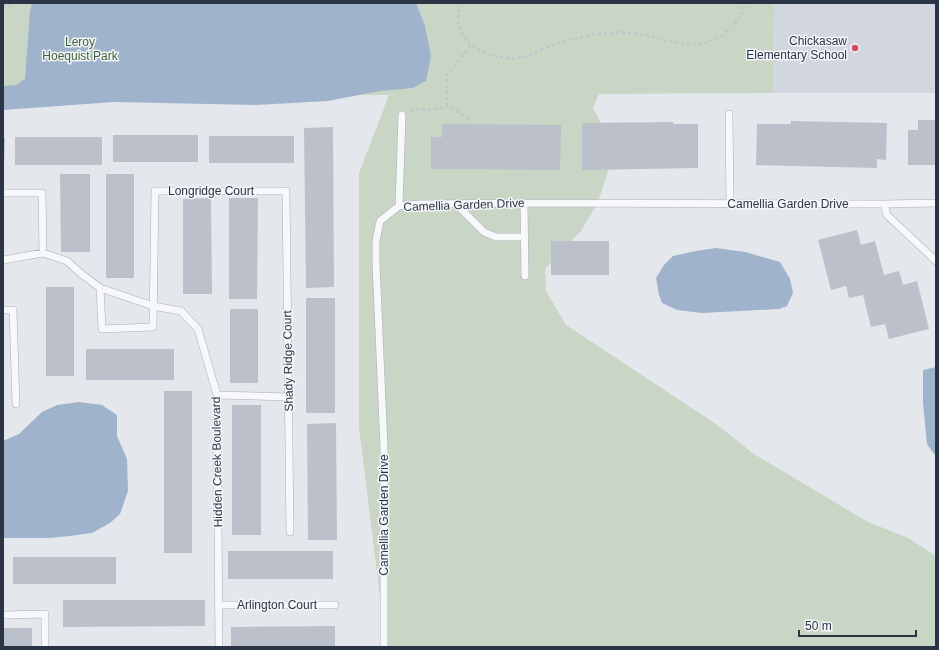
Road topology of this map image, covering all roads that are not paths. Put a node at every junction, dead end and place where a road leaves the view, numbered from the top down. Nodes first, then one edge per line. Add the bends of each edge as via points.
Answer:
1 (729, 114) dead end
2 (402, 115) road end
3 (286, 191) joint
4 (3, 193) edge
5 (936, 203) edge
6 (456, 204) junction
7 (524, 204) junction
8 (730, 204) junction
9 (884, 204) junction
10 (399, 206) junction
11 (525, 237) junction
12 (43, 253) junction
13 (3, 260) edge
14 (936, 261) edge
15 (525, 276) dead end
16 (100, 288) junction
17 (153, 306) junction
18 (3, 310) edge
19 (217, 395) junction
20 (289, 397) junction
21 (16, 404) dead end
22 (290, 532) dead end
23 (218, 605) junction
24 (335, 605) dead end
25 (3, 615) edge
26 (45, 647) edge
27 (219, 647) edge
28 (384, 647) edge

1 - 8 lane
2 - 10 lane
3 - 17 lane, Longridge Court via 155,191
3 - 20 lane, Shady Ridge Court
4 - 12 lane via 42,193
5 - 9 lane, Camellia Garden Drive
6 - 7 lane, Camellia Garden Drive
6 - 10 lane, Camellia Garden Drive
6 - 11 lane via 484,232 496,237
7 - 8 lane, Camellia Garden Drive
7 - 11 lane
8 - 9 lane, Camellia Garden Drive
9 - 14 lane via 887,215
10 - 28 lane, Camellia Garden Drive via 380,221 376,241 384,448
11 - 15 lane
12 - 13 lane, Hidden Creek Boulevard
12 - 16 lane, Hidden Creek Boulevard via 67,261
16 - 17 lane, Hidden Creek Boulevard
16 - 17 lane via 102,329 153,327
17 - 19 lane, Hidden Creek Boulevard via 180,312 198,329
18 - 21 lane via 13,310
19 - 20 lane
19 - 23 lane, Hidden Creek Boulevard
20 - 22 lane, Shady Ridge Court
23 - 24 lane, Arlington Court
23 - 27 lane, Hidden Creek Boulevard
25 - 26 lane via 45,614

